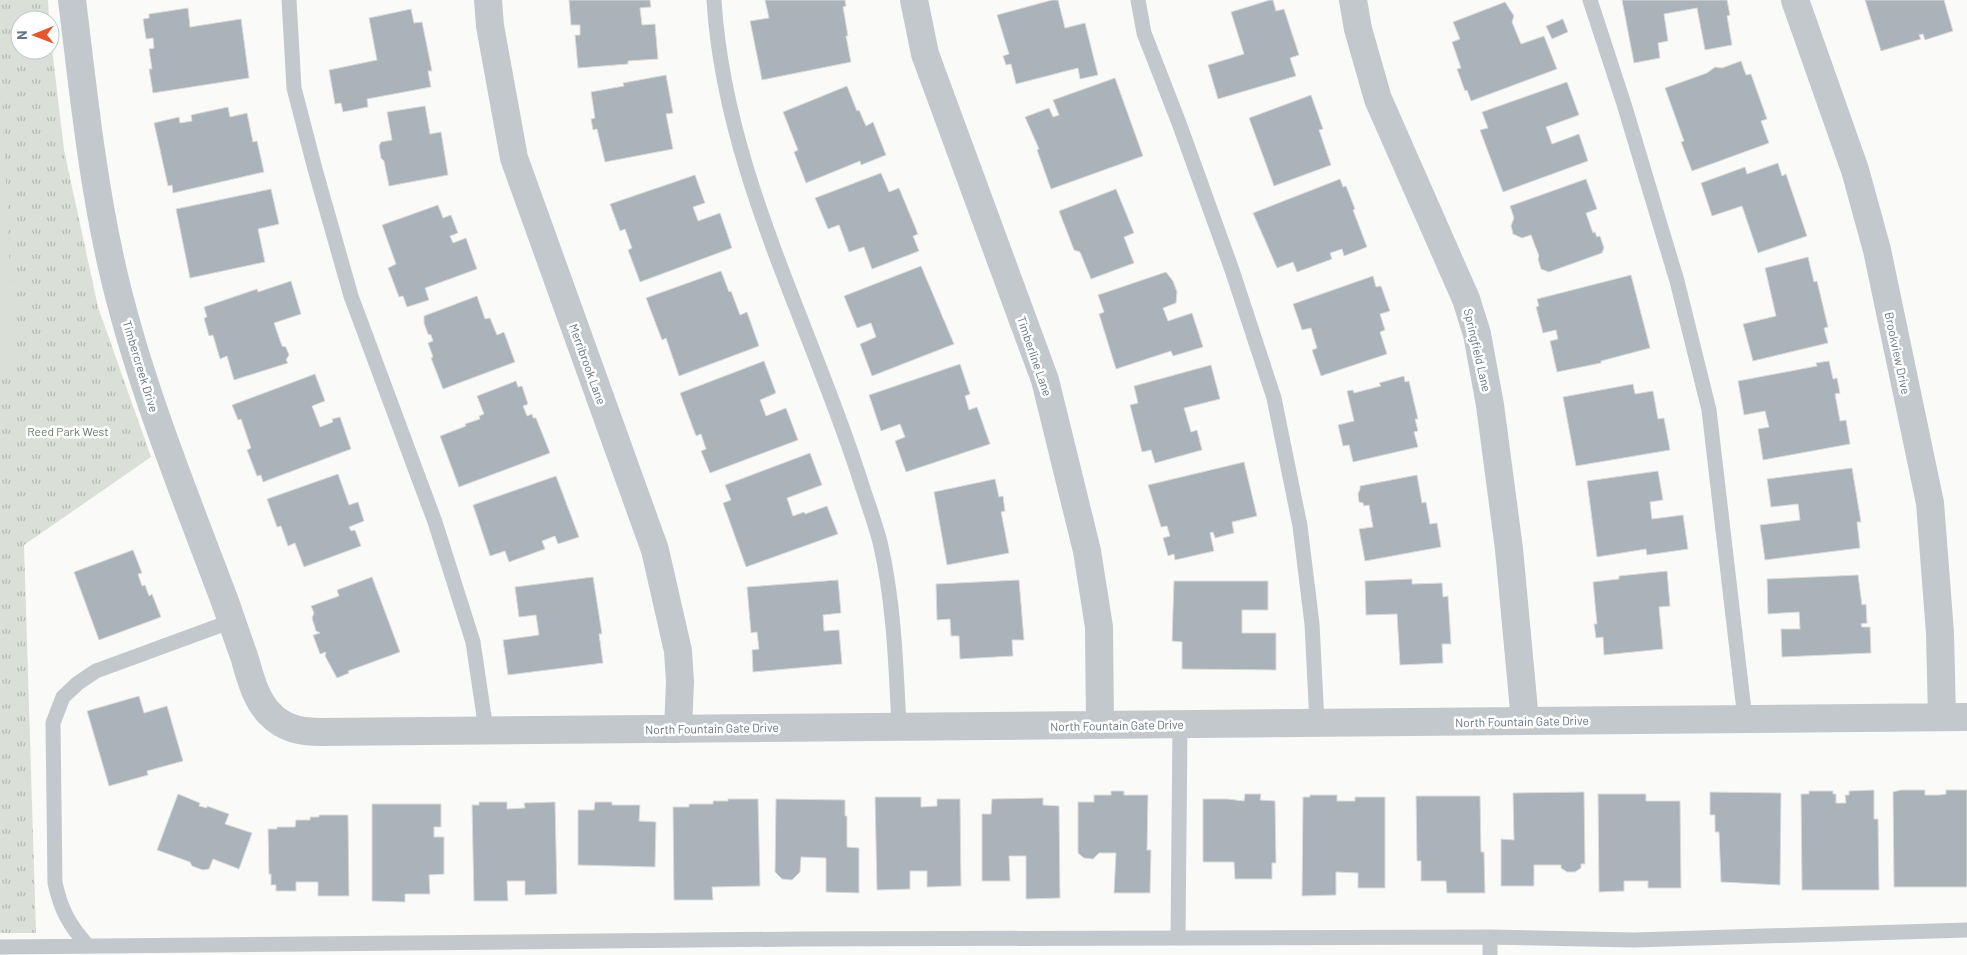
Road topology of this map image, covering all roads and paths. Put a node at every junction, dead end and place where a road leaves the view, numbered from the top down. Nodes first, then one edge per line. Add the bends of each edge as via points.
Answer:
1 (72, 0) edge
2 (289, 0) edge
3 (488, 0) edge
4 (714, 0) edge
5 (914, 0) edge
6 (1138, 0) edge
7 (1353, 0) edge
8 (1590, 0) edge
9 (1795, 0) edge
10 (232, 621) junction
11 (271, 716) joint
12 (1954, 717) edge
13 (1745, 719) junction
14 (1525, 721) junction
15 (1316, 723) junction
16 (1180, 724) junction
17 (1100, 725) junction
18 (899, 727) junction
19 (678, 729) junction
20 (486, 730) junction
21 (1967, 930) edge
22 (1490, 936) junction
23 (1178, 938) junction
24 (88, 946) junction
25 (0, 947) edge
26 (612, 948) edge
27 (1490, 955) edge

1 - 10 street, Timbercreek Drive via 93,164 112,268 170,456
2 - 20 lane via 294,88 315,169 350,296 435,522 473,642
3 - 19 street, Merribrook Lane via 514,158 654,550 678,651
4 - 18 lane via 716,33 740,151 840,418 880,542 893,626
5 - 17 street, Timberline Lane via 925,54 1045,380 1087,551 1099,627
6 - 15 lane via 1144,33 1232,270 1274,398 1300,526 1312,624
7 - 14 street, Springfield Lane via 1378,99 1466,299 1477,334 1509,549
8 - 13 lane via 1677,281 1709,410
9 - 12 street, Brookview Drive via 1855,170 1877,250 1930,503 1940,633
10 - 11 street, Timbercreek Drive via 259,702
10 - 24 lane via 96,671 63,697 53,723 55,883 60,904 72,928
11 - 20 street, North Fountain Gate Drive via 303,732
12 - 13 street, North Fountain Gate Drive
13 - 14 street, North Fountain Gate Drive
14 - 15 street, North Fountain Gate Drive
15 - 16 street, North Fountain Gate Drive
16 - 17 street, North Fountain Gate Drive
16 - 23 lane
17 - 18 street, North Fountain Gate Drive
18 - 19 street, North Fountain Gate Drive
19 - 20 street, North Fountain Gate Drive
21 - 22 lane via 1634,940
22 - 23 lane
22 - 27 lane
23 - 26 lane
24 - 25 lane
24 - 26 lane

